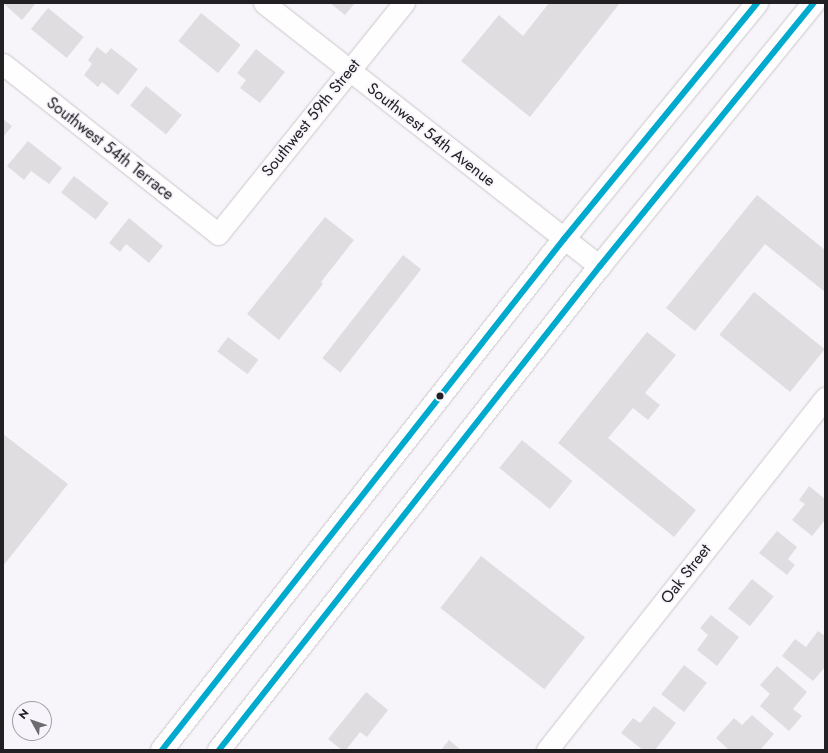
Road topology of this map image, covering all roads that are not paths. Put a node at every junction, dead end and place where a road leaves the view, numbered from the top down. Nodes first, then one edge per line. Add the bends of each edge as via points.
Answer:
1 (264, 3) edge
2 (404, 3) edge
3 (757, 3) edge
4 (814, 3) edge
5 (3, 64) edge
6 (348, 71) junction
7 (218, 234) joint
8 (564, 239) junction
9 (600, 266) junction
10 (825, 398) edge
11 (224, 748) edge
12 (162, 750) edge
13 (547, 750) edge

1 - 6 street, Southwest 54th Avenue
2 - 6 street, Southwest 59th Street
3 - 8 main road
4 - 9 main road
5 - 7 street, Southwest 54th Terrace
6 - 7 street, Southwest 59th Street
6 - 8 street, Southwest 54th Avenue
8 - 9 street, Southwest 54th Avenue
8 - 12 main road
9 - 11 main road
10 - 13 street, Oak Street

